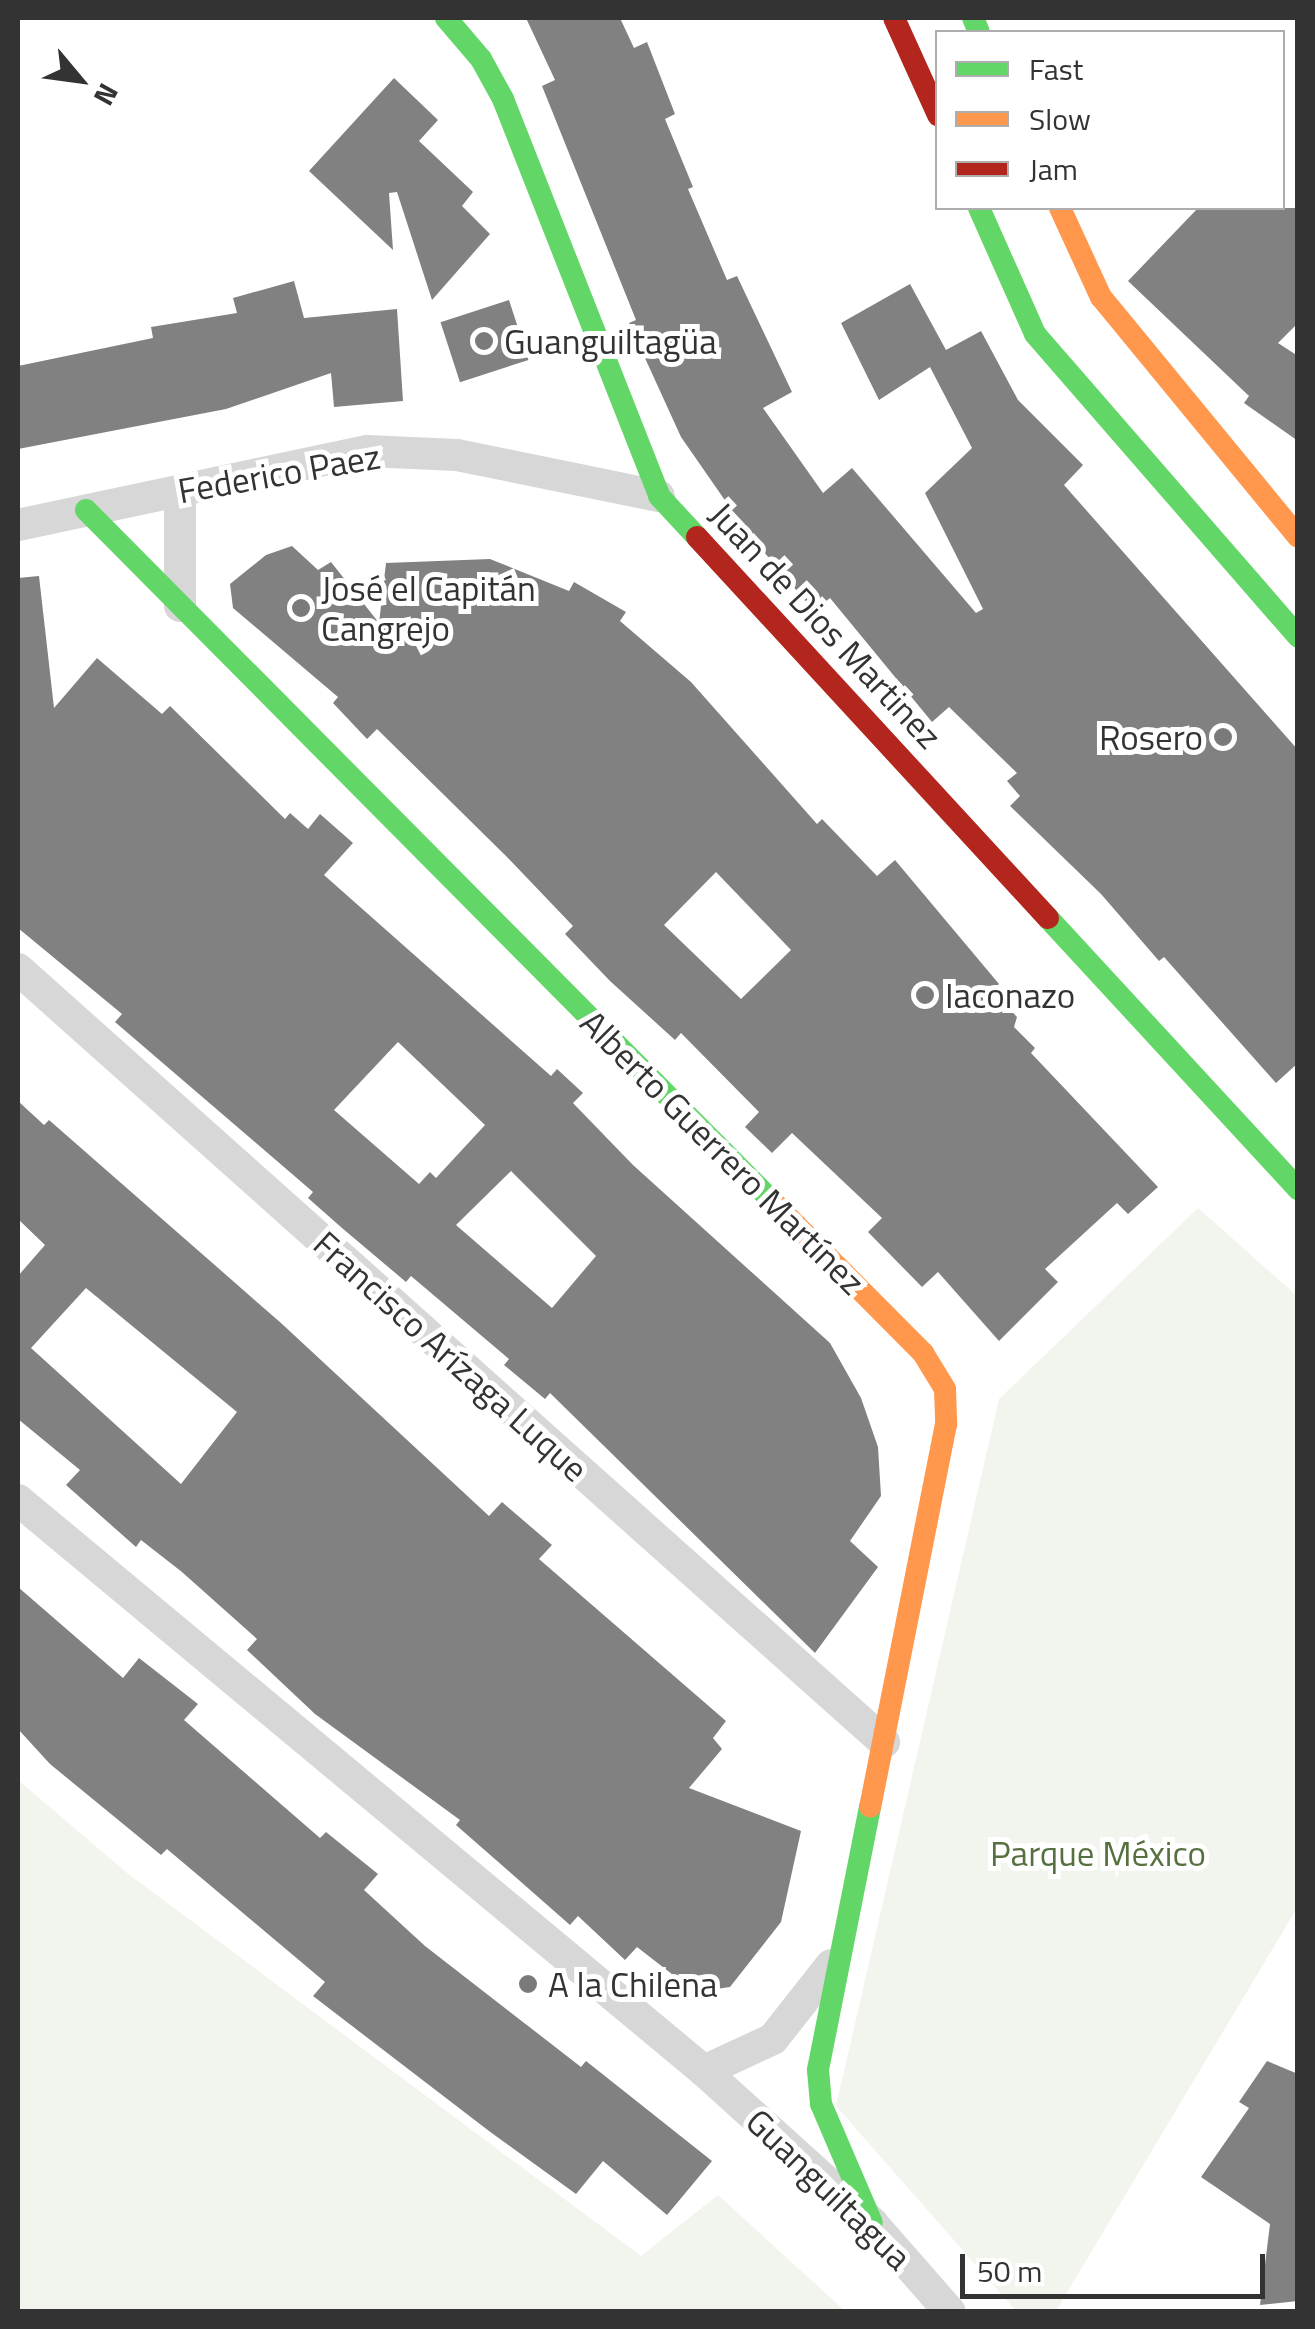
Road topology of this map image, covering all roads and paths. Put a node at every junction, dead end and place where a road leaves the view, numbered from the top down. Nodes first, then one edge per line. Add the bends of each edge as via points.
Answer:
1 (446, 18) edge
2 (894, 18) edge
3 (935, 108) edge
4 (979, 210) edge
5 (1061, 210) edge
6 (180, 490) junction
7 (660, 496) junction
8 (86, 510) junction
9 (18, 524) edge
10 (1298, 536) edge
11 (180, 606) junction
12 (1298, 637) edge
13 (18, 969) edge
14 (1298, 1188) edge
15 (18, 1500) edge
16 (884, 1742) junction
17 (837, 1957) junction
18 (704, 2071) junction
19 (872, 2223) junction
20 (950, 2312) edge

1 - 7 street, Juan de Dios Martinez via 482,59 503,99
2 - 3 street
4 - 12 street via 1035,334
5 - 10 street via 1101,297
6 - 7 street, Federico Paez via 367,452 457,455
6 - 8 street, Federico Paez
6 - 11 street
7 - 14 street, Juan de Dios Martinez
8 - 9 street, Federico Paez
8 - 11 street, Alberto Guerrero Martínez
11 - 16 street, Alberto Guerrero Martínez via 924,1353 945,1389 946,1424
13 - 16 street, Francisco Arízaga Luque
15 - 18 street, Guanguiltagua
16 - 17 street, Alberto Guerrero Martínez
17 - 18 street, Alberto Guerrero Martínez via 773,2039
17 - 19 street, Alberto Guerrero Martínez via 818,2070 821,2104
18 - 19 street, Guanguiltagua
19 - 20 street, Guanguiltagua

